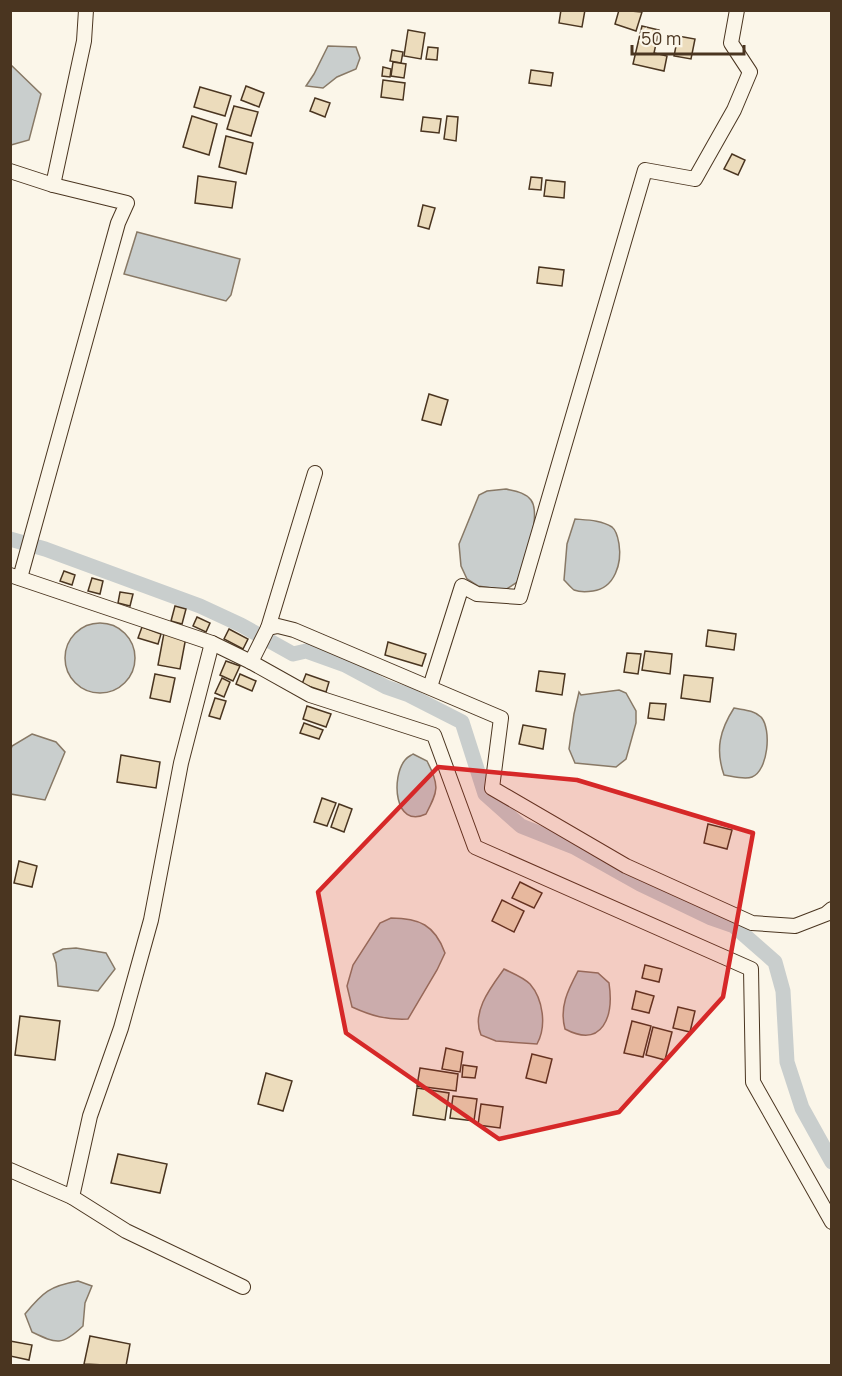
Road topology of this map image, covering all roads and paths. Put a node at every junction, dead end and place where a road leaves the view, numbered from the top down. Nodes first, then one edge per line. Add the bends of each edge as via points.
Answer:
1 (86, 10) edge
2 (737, 10) edge
3 (10, 171) edge
4 (53, 184) junction
5 (315, 473) dead end
6 (15, 577) edge
7 (268, 628) junction
8 (212, 643) junction
9 (253, 661) junction
10 (430, 687) junction
11 (831, 909) edge
12 (10, 1170) edge
13 (72, 1197) junction
14 (831, 1222) edge
15 (243, 1287) dead end

1 - 4 street via 84,41
2 - 10 street via 731,43 750,72 734,110 694,179 645,170 520,597 477,594 462,586
3 - 4 street
4 - 6 street via 127,202
5 - 7 street
6 - 8 street
7 - 9 street
7 - 10 street via 294,630
8 - 9 street
8 - 13 street via 181,763 151,920 121,1028 90,1116
9 - 14 street via 310,696 434,735 476,847 752,969 753,1082
10 - 11 street via 501,718 492,788 626,866 752,923 795,926
12 - 13 street
13 - 15 street via 126,1231

